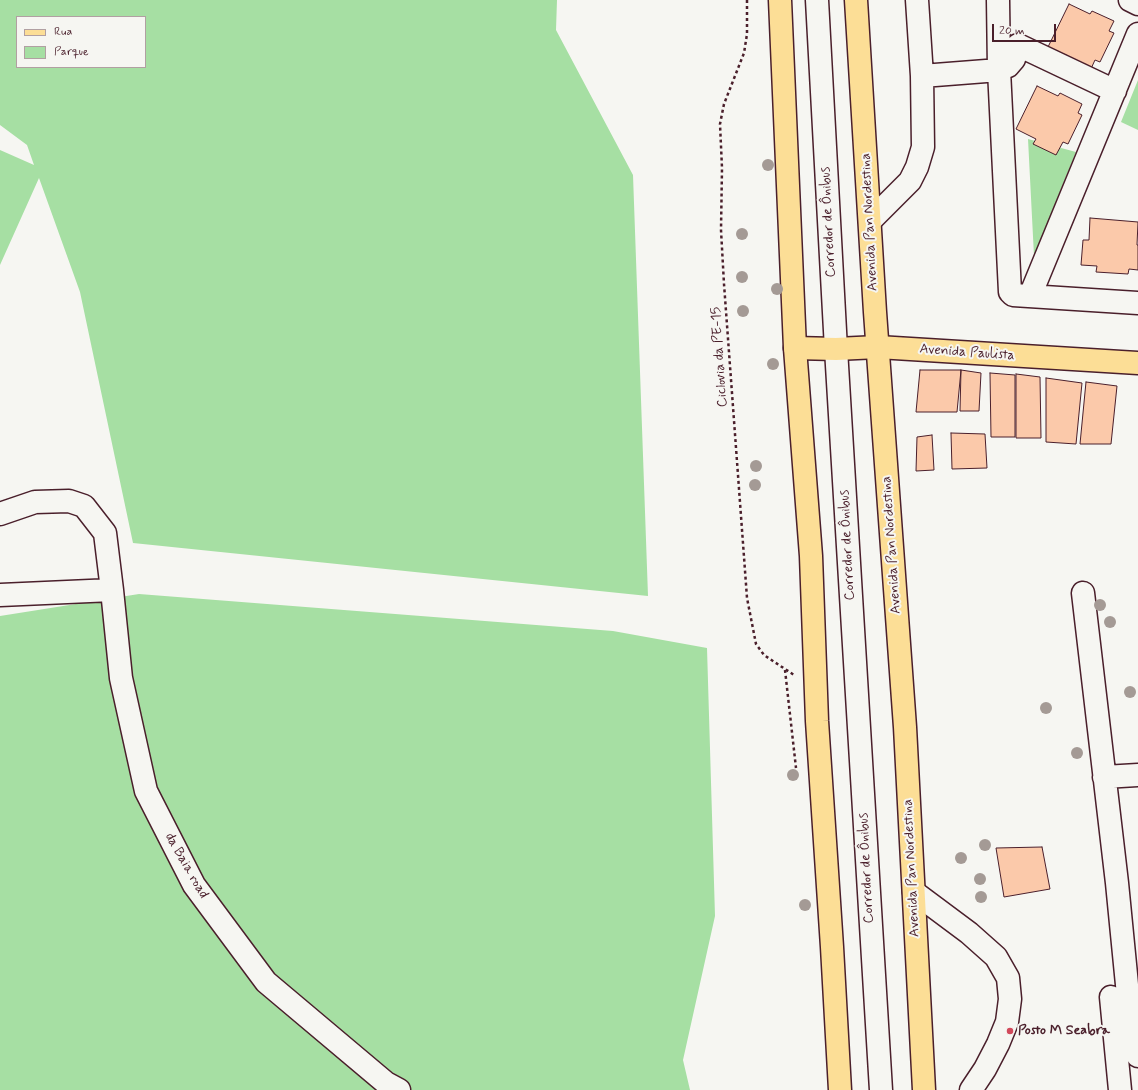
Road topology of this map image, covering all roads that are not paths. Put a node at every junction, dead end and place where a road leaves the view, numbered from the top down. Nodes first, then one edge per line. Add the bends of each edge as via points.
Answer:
1 (780, 0) edge
2 (816, 0) edge
3 (856, 0) edge
4 (918, 0) edge
5 (998, 0) edge
6 (1130, 0) edge
7 (1138, 4) edge
8 (1138, 34) edge
9 (999, 70) junction
10 (922, 76) junction
11 (1115, 91) junction
12 (870, 221) junction
13 (1030, 296) junction
14 (1138, 303) edge
15 (878, 347) junction
16 (795, 348) junction
17 (836, 349) junction
18 (1138, 363) edge
19 (0, 514) edge
20 (112, 590) junction
21 (1083, 593) dead end
22 (0, 595) edge
23 (1138, 775) edge
24 (1104, 777) junction
25 (914, 892) junction
26 (1111, 997) dead end
27 (1138, 1056) edge
28 (399, 1090) edge
29 (840, 1090) edge
30 (880, 1090) edge
31 (924, 1090) edge
32 (971, 1090) edge
33 (1120, 1090) edge

1 - 16 main road
2 - 17 street, Corredor de Ônibus
3 - 12 main road, Avenida Pan Nordestina
4 - 10 street
5 - 9 street
6 - 7 street
8 - 11 street
9 - 10 street
9 - 11 street via 1008,66 1014,59 1018,45
9 - 13 street via 1010,292 1013,295
10 - 12 street via 923,147 917,167 910,182
11 - 13 street
12 - 15 main road, Avenida Pan Nordestina
13 - 14 street
15 - 17 main road, Avenida Paulista
15 - 18 main road, Avenida Paulista
15 - 25 main road, Avenida Pan Nordestina
16 - 17 main road, Avenida Paulista
16 - 29 main road via 811,556 817,720
17 - 30 street, Corredor de Ônibus
19 - 20 street, da Baia road via 35,502 69,501 84,506 104,533
20 - 22 street
20 - 28 street, da Baia road via 121,678 146,791 194,885 266,982 386,1083
21 - 24 street
23 - 24 street
24 - 27 street via 1129,1005
25 - 31 main road, Avenida Pan Nordestina
25 - 32 street via 969,933 996,957 1008,978 1010,999 1007,1022 988,1063
26 - 33 street

